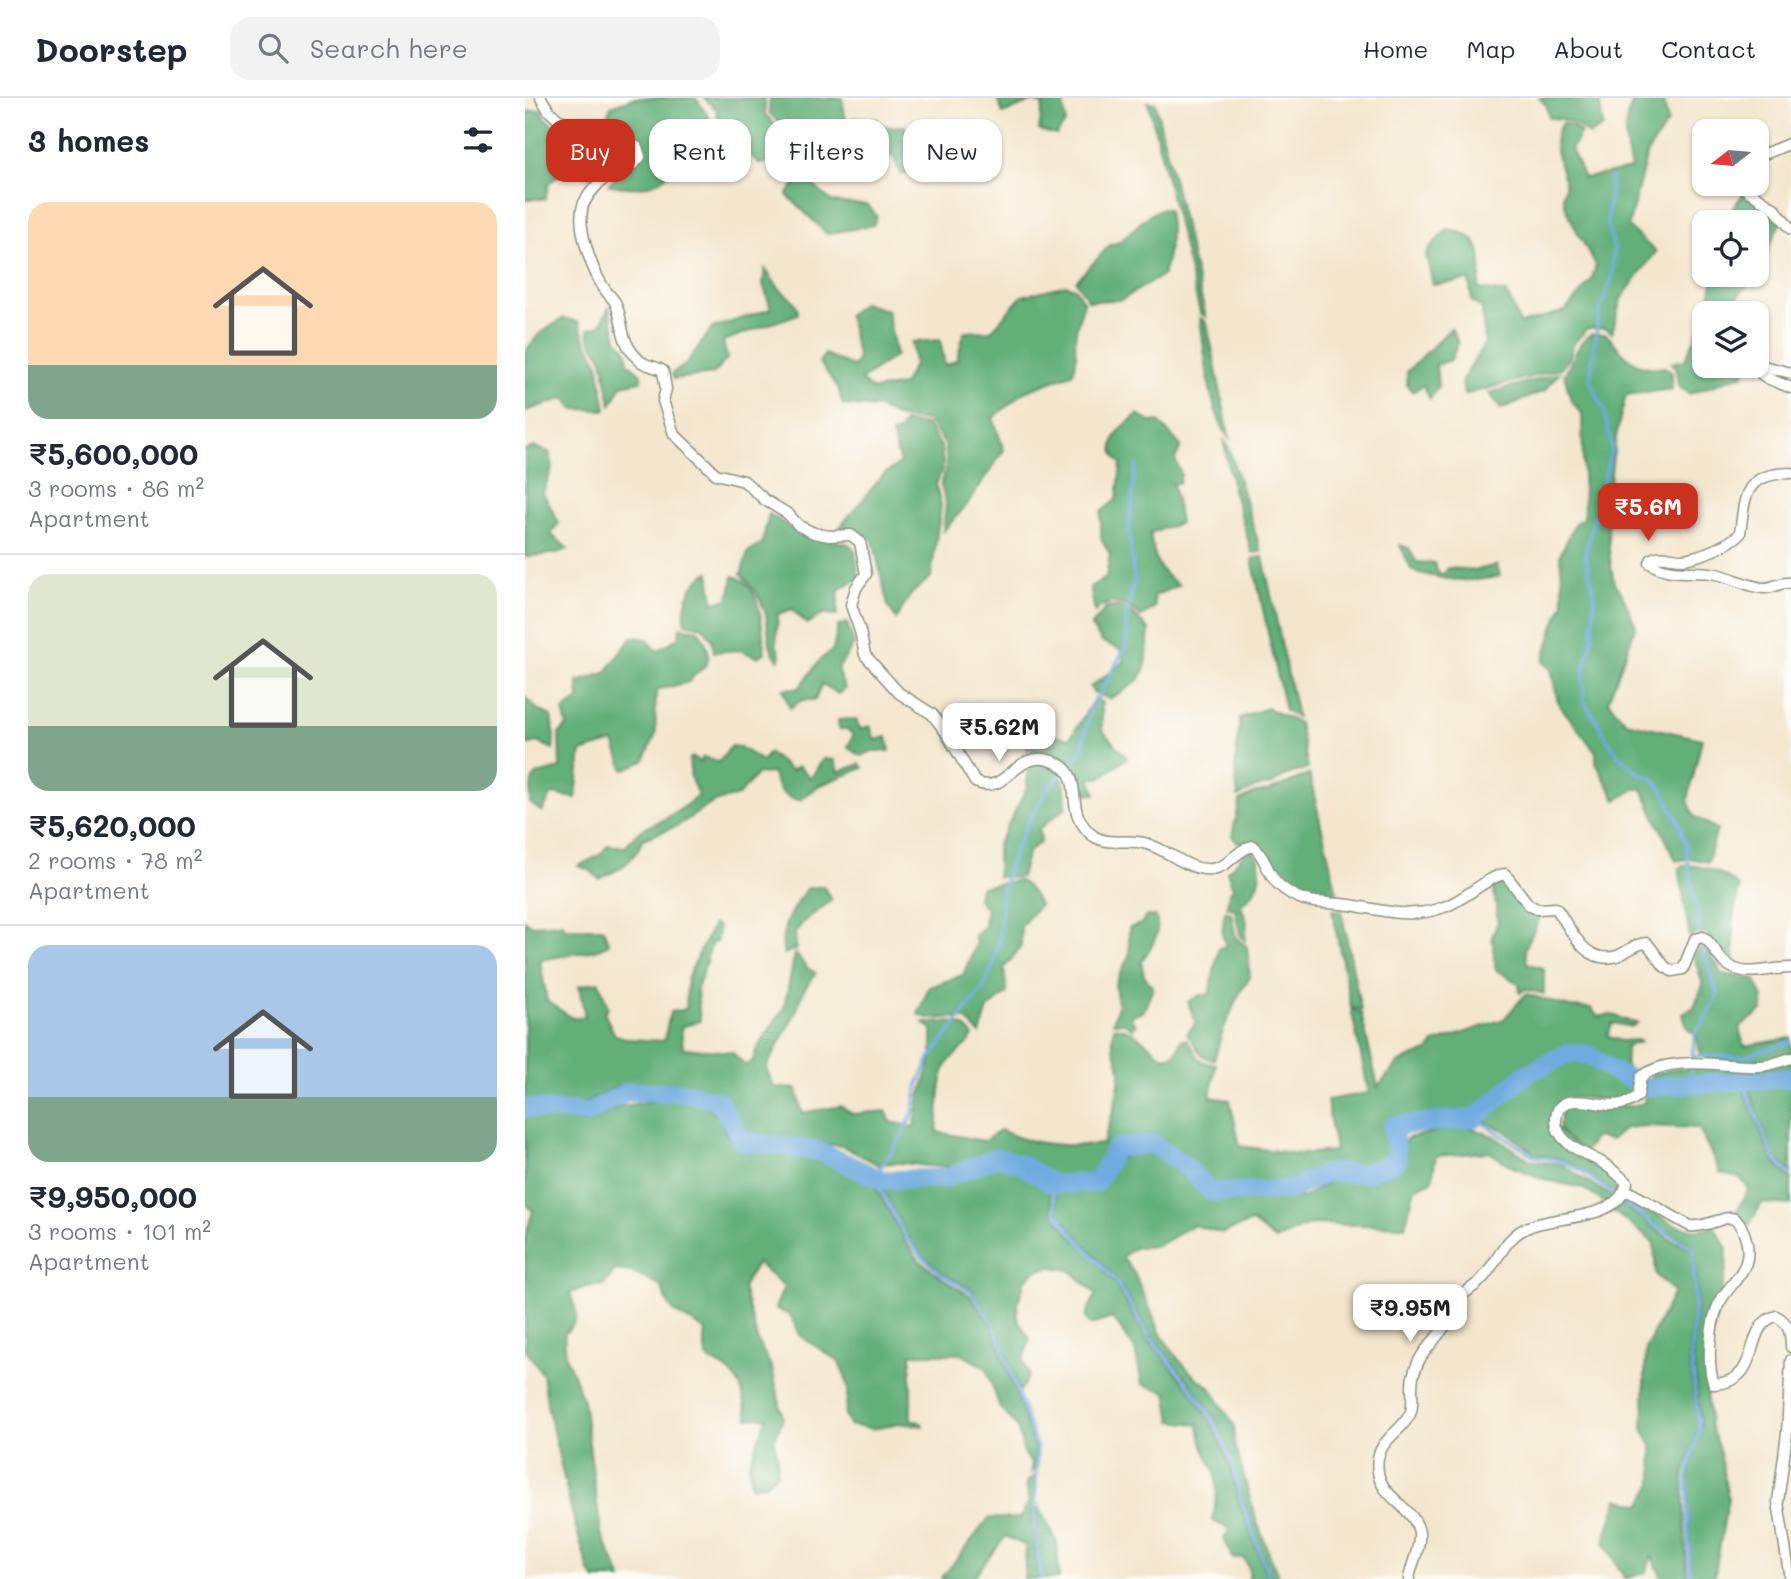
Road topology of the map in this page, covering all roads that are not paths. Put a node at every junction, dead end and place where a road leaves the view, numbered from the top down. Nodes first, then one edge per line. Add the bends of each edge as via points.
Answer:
1 (541, 98) edge
2 (1791, 143) edge
3 (1769, 152) edge
4 (1756, 196) edge
5 (1791, 229) edge
6 (1791, 373) edge
7 (1791, 388) edge
8 (1791, 473) edge
9 (1791, 583) edge
10 (1791, 968) edge
11 (1791, 1058) edge
12 (1624, 1192) junction
13 (1791, 1347) edge
14 (1791, 1360) edge
15 (1409, 1579) edge
16 (1790, 1579) edge

1 - 10 street via 559,120 606,132 638,147 640,157 635,165 601,181 583,204 585,243 591,264 614,302 629,347 641,363 663,371 663,401 674,434 716,474 744,481 799,526 829,536 851,535 860,542 866,575 851,606 866,655 892,687 932,714 975,782 991,786 1036,758 1057,763 1070,774 1078,817 1092,836 1144,842 1199,869 1224,866 1253,846 1262,853 1278,884 1301,899 1323,905 1353,905 1392,914 1430,912 1505,874 1529,905 1556,908 1581,946 1594,956 1619,956 1647,943 1672,971 1683,969 1695,939 1703,937 1737,970
2 - 3 street
4 - 5 street via 1775,209
6 - 7 street via 1756,368
8 - 9 street via 1764,475 1749,487 1740,534 1734,539 1685,559 1657,556 1650,564 1665,571 1719,575 1761,588
11 - 12 street via 1759,1066 1700,1062 1660,1067 1641,1077 1638,1096 1627,1103 1564,1103 1558,1109 1557,1131 1627,1182
12 - 13 street via 1690,1226 1701,1228 1727,1217 1743,1229 1748,1262 1714,1316 1710,1357 1714,1384 1744,1371 1766,1319 1776,1316 1785,1321
12 - 15 street via 1602,1210 1529,1226 1506,1242 1483,1278 1457,1300 1445,1326 1425,1349 1412,1380 1411,1413 1386,1442 1377,1465 1383,1486 1419,1530
14 - 16 street via 1778,1502

